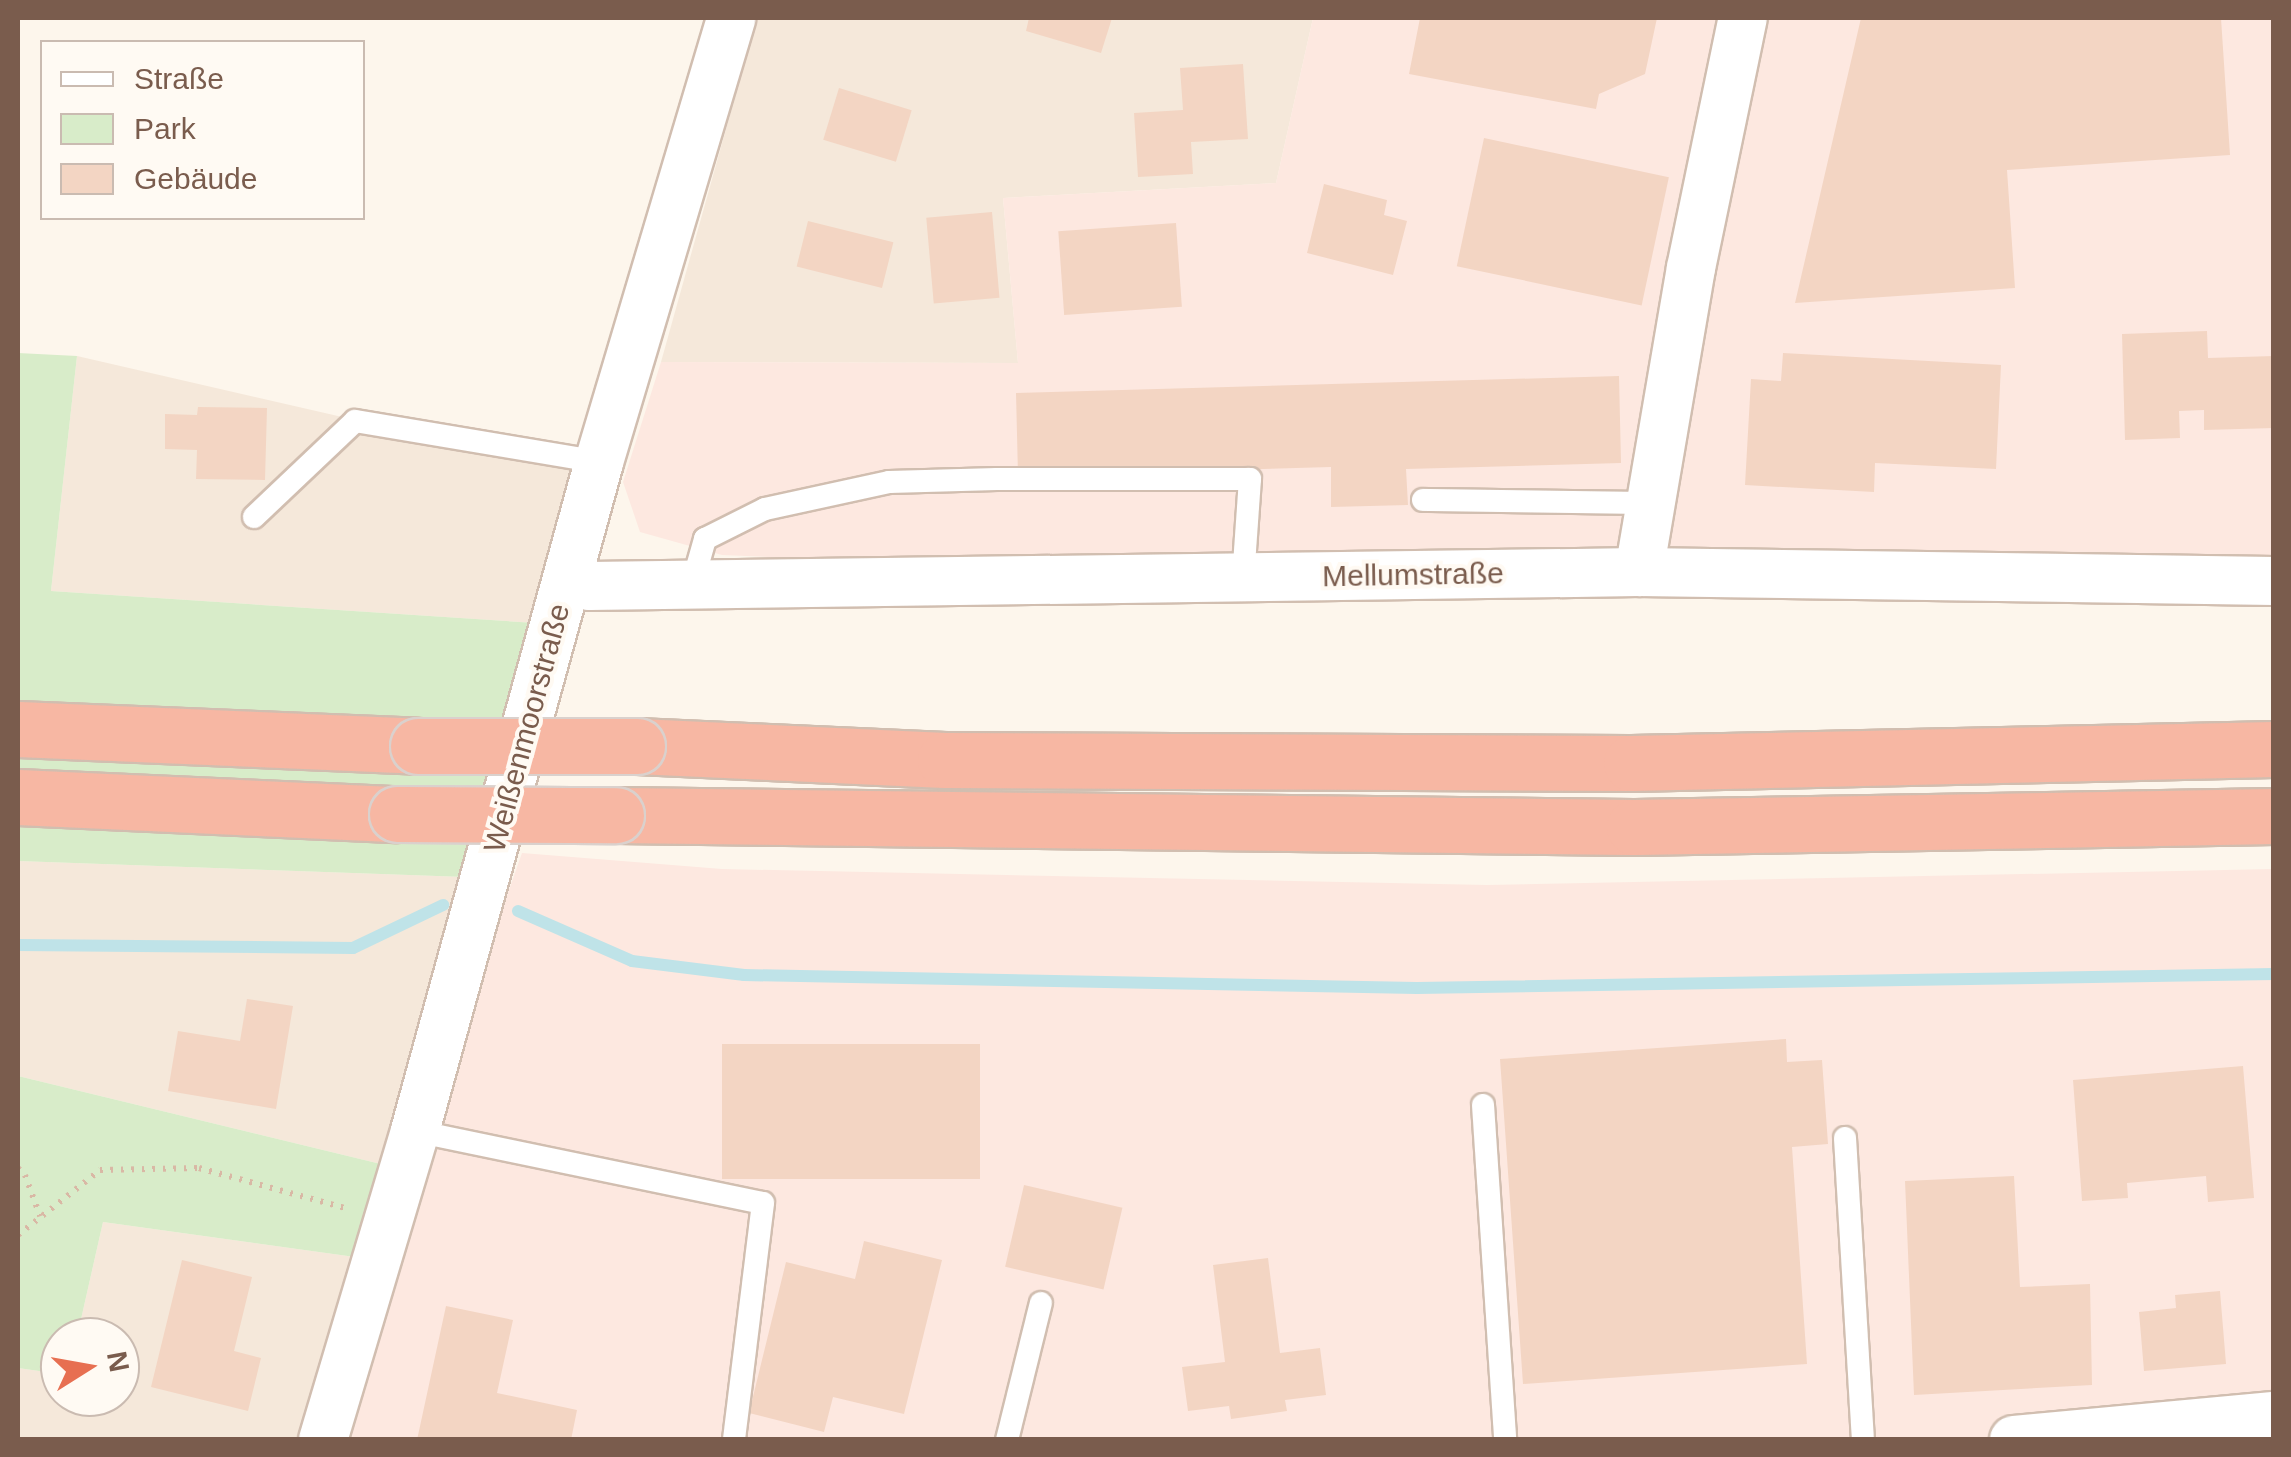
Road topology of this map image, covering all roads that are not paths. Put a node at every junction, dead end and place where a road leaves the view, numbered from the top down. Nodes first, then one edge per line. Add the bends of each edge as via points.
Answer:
1 (732, 18) edge
2 (1744, 18) edge
3 (599, 462) junction
4 (1423, 500) dead end
5 (1651, 503) junction
6 (254, 516) dead end
7 (1639, 572) junction
8 (1243, 578) junction
9 (2269, 580) edge
10 (568, 581) junction
11 (692, 585) junction
12 (18, 729) edge
13 (2274, 749) edge
14 (18, 796) edge
15 (2274, 816) edge
16 (1483, 1105) dead end
17 (415, 1131) junction
18 (1845, 1138) dead end
19 (1041, 1302) dead end
20 (2274, 1416) edge
21 (323, 1440) edge
22 (734, 1440) edge
23 (1007, 1440) edge
24 (1505, 1440) edge
25 (1863, 1440) edge
26 (2014, 1440) edge

1 - 3 street, Weißenmoorstraße
2 - 5 street
3 - 6 lane via 355,422
3 - 10 street, Weißenmoorstraße
4 - 5 lane
5 - 7 street
7 - 8 street, Mellumstraße
7 - 9 street, Mellumstraße
8 - 11 street, Mellumstraße
8 - 11 lane via 1250,479 997,479 889,482 765,510 705,540
10 - 11 street, Mellumstraße
10 - 17 street, Weißenmoorstraße
12 - 13 highway, bridge via 945,760 1592,763
14 - 15 highway, bridge via 397,814 1634,827
16 - 24 lane
17 - 21 street, Weißenmoorstraße
17 - 22 lane via 763,1204
18 - 25 lane
19 - 23 lane
20 - 26 street

